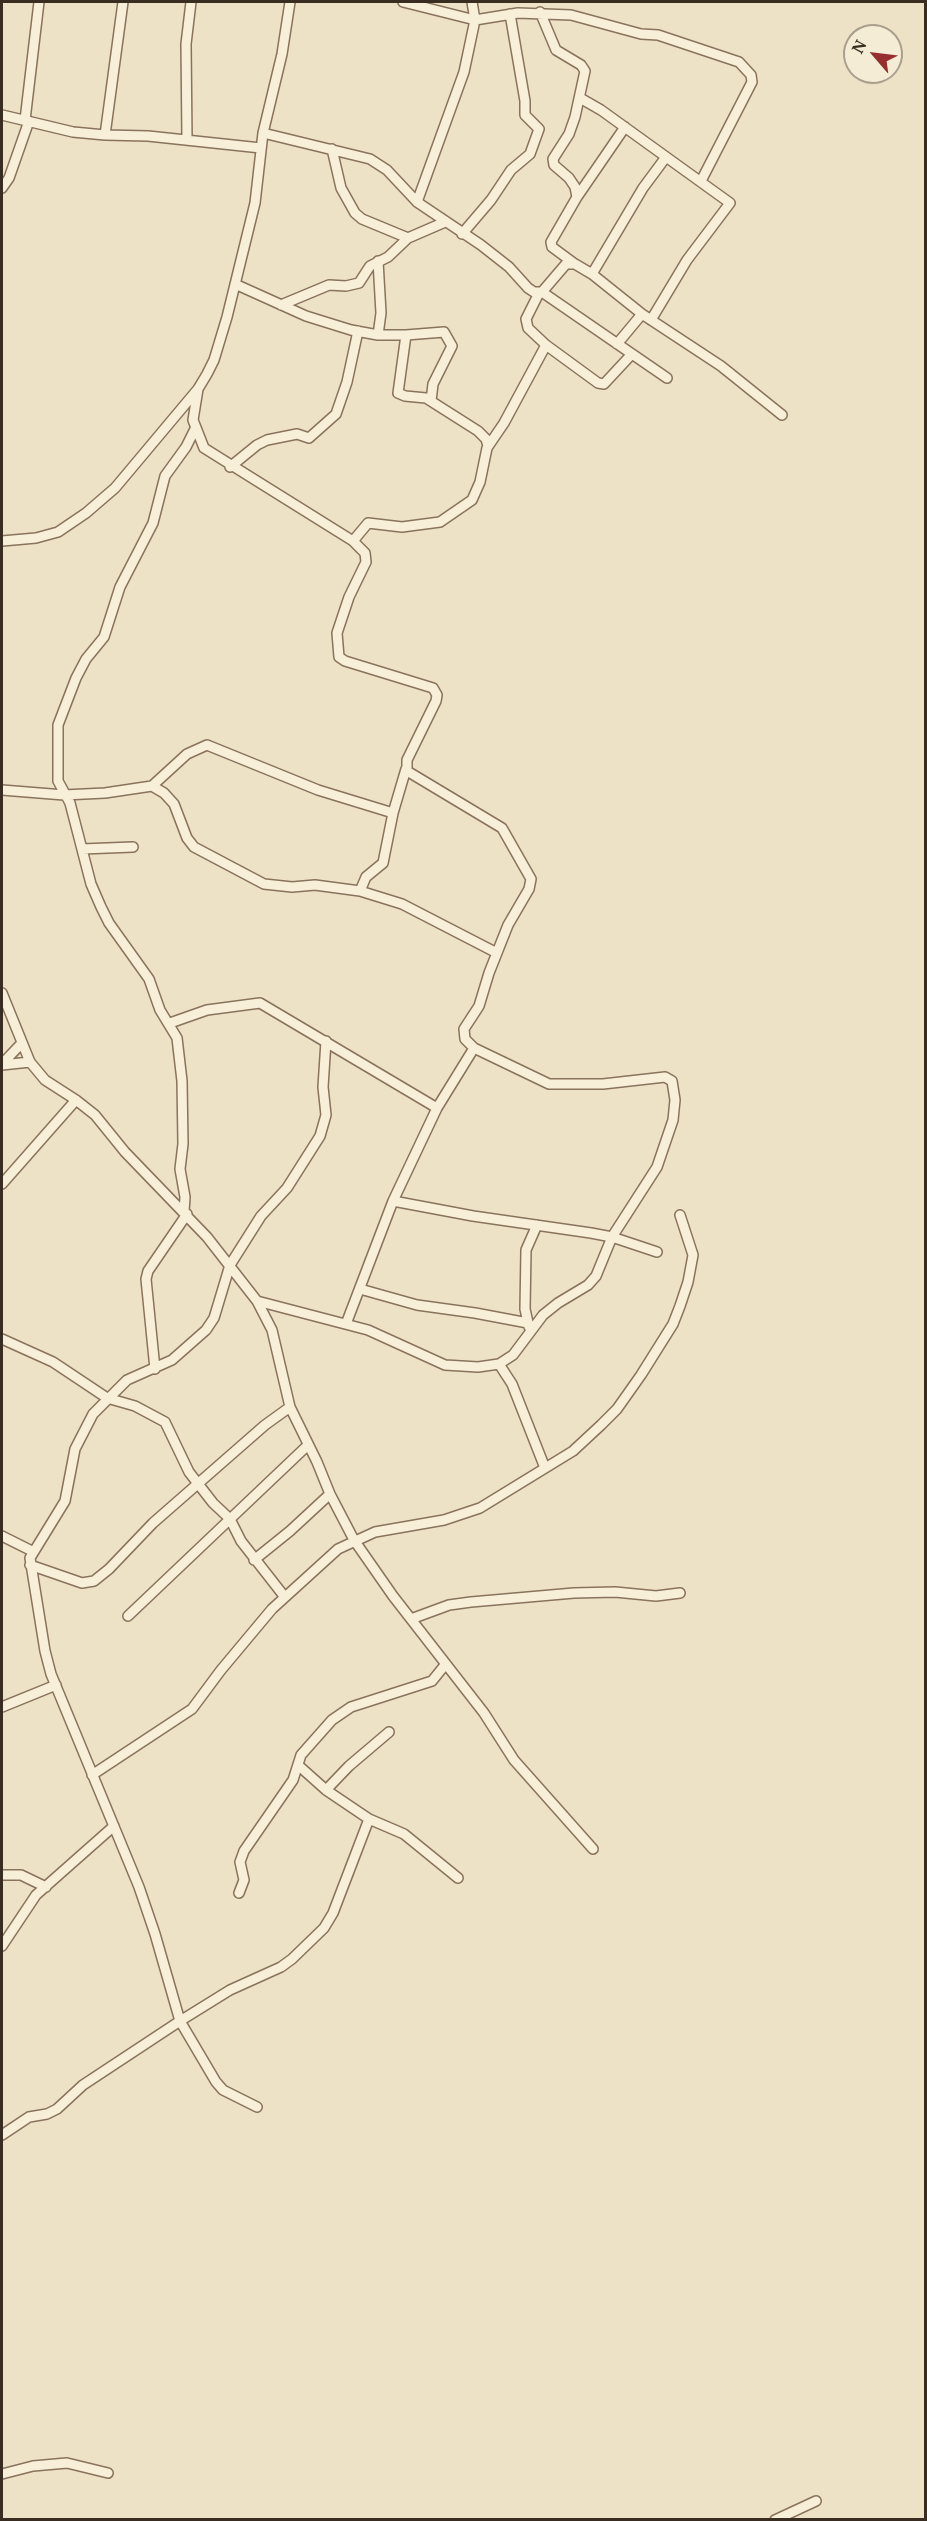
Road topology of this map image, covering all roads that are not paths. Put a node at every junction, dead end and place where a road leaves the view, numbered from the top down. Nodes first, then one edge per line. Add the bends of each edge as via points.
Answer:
1 (39, 2) edge
2 (123, 2) edge
3 (191, 2) edge
4 (290, 2) edge
5 (404, 2) edge
6 (472, 2) edge
7 (540, 12) junction
8 (510, 14) junction
9 (475, 20) junction
10 (580, 98) junction
11 (2, 115) edge
12 (27, 120) junction
13 (625, 127) junction
14 (263, 133) junction
15 (105, 135) junction
16 (187, 139) junction
17 (261, 148) junction
18 (332, 149) junction
19 (666, 157) junction
20 (701, 181) junction
21 (2, 188) edge
22 (577, 197) junction
23 (417, 202) junction
24 (445, 222) junction
25 (462, 234) junction
26 (408, 238) junction
27 (378, 261) junction
28 (575, 264) junction
29 (592, 274) junction
30 (235, 284) junction
31 (541, 293) junction
32 (281, 305) junction
33 (642, 314) junction
34 (651, 320) junction
35 (358, 331) junction
36 (378, 335) junction
37 (406, 335) junction
38 (617, 344) junction
39 (546, 345) junction
40 (630, 354) junction
41 (667, 378) dead end
42 (198, 389) junction
43 (431, 401) junction
44 (782, 415) dead end
45 (195, 429) junction
46 (488, 446) junction
47 (230, 467) junction
48 (2, 541) edge
49 (353, 541) junction
50 (406, 769) junction
51 (152, 786) junction
52 (2, 790) edge
53 (64, 795) junction
54 (393, 813) junction
55 (133, 847) dead end
56 (82, 849) junction
57 (360, 891) junction
58 (497, 953) junction
59 (2, 993) edge
60 (170, 1023) junction
61 (326, 1041) junction
62 (21, 1044) junction
63 (474, 1048) junction
64 (30, 1062) junction
65 (2, 1064) edge
66 (76, 1100) junction
67 (438, 1108) junction
68 (2, 1184) edge
69 (393, 1201) junction
70 (185, 1213) junction
71 (680, 1215) dead end
72 (537, 1225) junction
73 (612, 1237) junction
74 (657, 1252) dead end
75 (230, 1265) junction
76 (360, 1289) junction
77 (257, 1301) junction
78 (346, 1324) junction
79 (529, 1328) junction
80 (2, 1339) edge
81 (499, 1364) junction
82 (155, 1369) junction
83 (107, 1398) junction
84 (290, 1407) junction
85 (308, 1445) junction
86 (545, 1468) junction
87 (199, 1484) junction
88 (330, 1494) junction
89 (230, 1519) junction
90 (2, 1536) edge
91 (354, 1540) junction
92 (32, 1551) junction
93 (254, 1560) junction
94 (30, 1565) junction
95 (680, 1593) dead end
96 (284, 1596) junction
97 (128, 1616) dead end
98 (411, 1618) junction
99 (445, 1665) junction
100 (56, 1685) junction
101 (2, 1707) edge
102 (389, 1732) dead end
103 (298, 1765) junction
104 (92, 1775) junction
105 (326, 1790) junction
106 (369, 1819) junction
107 (114, 1826) junction
108 (593, 1850) dead end
109 (2, 1875) edge
110 (458, 1878) dead end
111 (46, 1887) junction
112 (239, 1893) dead end
113 (2, 1946) edge
114 (180, 2020) junction
115 (256, 2107) dead end
116 (2, 2135) edge
117 (108, 2473) dead end
118 (2, 2474) edge
119 (816, 2501) dead end
120 (775, 2520) edge

1 - 12 street
2 - 15 street
3 - 16 street via 186,44
4 - 14 street
5 - 9 street
6 - 9 street
7 - 8 street
7 - 10 street via 556,50 585,70
7 - 20 street via 658,35 746,67 753,82
8 - 9 street
8 - 25 street via 525,115 539,129 530,154 511,170
9 - 23 street via 456,100
10 - 13 street
10 - 22 street via 569,134 553,163 569,178
11 - 12 street
12 - 15 street via 73,132
12 - 21 street via 9,178
13 - 19 street
13 - 22 street
14 - 17 street
14 - 18 street
15 - 16 street
16 - 17 street
17 - 30 street via 255,203
18 - 23 street via 375,162
18 - 26 street via 341,188 358,216
19 - 20 street
19 - 29 street
20 - 34 street via 730,203 687,260
22 - 28 street via 551,242 552,247
23 - 24 street
24 - 25 street
24 - 26 street
25 - 31 street via 509,267 528,288
26 - 27 street via 393,254
27 - 32 street via 359,282 329,285
27 - 36 street
28 - 29 street
28 - 31 street via 566,264
29 - 33 street
30 - 32 street
30 - 42 street via 214,360
31 - 38 street
31 - 39 street via 525,322
32 - 35 street
33 - 34 street
33 - 38 street
34 - 44 street via 707,355
35 - 36 street
35 - 47 street via 336,414 309,438 297,434 267,440
36 - 37 street
37 - 43 street via 398,393
37 - 43 street via 442,332 452,343 433,384
38 - 40 street
39 - 40 street via 601,385
39 - 46 street
40 - 41 street
42 - 45 street
42 - 48 street via 115,488 86,513 58,532
43 - 46 street via 478,431
45 - 47 street via 204,448
45 - 53 street via 165,476 153,523 120,587 104,637 81,667 60,718 58,781
46 - 49 street via 474,496 446,520 412,527 368,523
47 - 49 street
49 - 50 street via 367,560 339,627 339,657 430,685 437,695
50 - 54 street
50 - 58 street via 502,828 531,879
51 - 53 street
51 - 54 street via 187,754 207,745 318,790
51 - 57 street via 174,804 194,847 264,884
52 - 53 street
53 - 56 street via 70,803
54 - 57 street via 383,863 366,877
55 - 56 street
56 - 60 street via 100,907 141,965 160,1010
57 - 58 street via 402,904
58 - 63 street via 479,1006 463,1033
59 - 62 street
60 - 61 street via 207,1010 260,1003
60 - 70 street via 180,1056 180,1169
61 - 67 street
61 - 75 street via 323,1130 287,1188 261,1215
62 - 64 street
62 - 65 street
63 - 67 street
63 - 73 street via 549,1084 660,1076 672,1081 675,1100 667,1142 648,1182
64 - 65 street
64 - 66 street via 45,1080
66 - 68 street
66 - 70 street via 95,1115 124,1152
67 - 69 street
69 - 72 street
69 - 76 street
70 - 75 street
70 - 82 street via 146,1279
71 - 86 street via 693,1255 673,1324 617,1409 573,1451
72 - 73 street
72 - 79 street via 526,1250 525,1309
73 - 74 street
73 - 79 street via 593,1280
75 - 77 street
75 - 82 street via 214,1318 206,1330 172,1360
76 - 78 street
76 - 79 street
77 - 78 street
77 - 84 street via 272,1330
78 - 81 street via 369,1330 445,1365
79 - 81 street via 513,1355
80 - 83 street via 53,1362
81 - 86 street via 512,1384
82 - 83 street via 127,1380
83 - 87 street via 135,1406 165,1422
83 - 92 street via 93,1414 75,1449 60,1512
84 - 85 street
84 - 87 street
85 - 88 street
85 - 89 street
86 - 91 street via 463,1516 390,1528
87 - 89 street
87 - 94 street via 94,1581 82,1583
88 - 91 street
88 - 93 street
89 - 93 street
89 - 97 street
90 - 92 street
91 - 96 street
91 - 98 street
92 - 94 street
93 - 96 street
94 - 100 street via 45,1651
95 - 98 street via 574,1593 471,1602
96 - 104 street via 192,1709
98 - 99 street
99 - 103 street via 432,1682 340,1713 301,1755
99 - 108 street via 484,1713 514,1761
100 - 101 street
100 - 104 street
102 - 105 street
103 - 105 street
103 - 112 street via 293,1780 244,1851 240,1862 244,1880
104 - 107 street
105 - 106 street
106 - 110 street via 404,1834
106 - 114 street via 339,1902 324,1928 281,1967 237,1986
107 - 111 street
107 - 114 street via 152,1925
109 - 111 street via 21,1875
111 - 113 street via 32,1900
114 - 115 street via 216,2082 223,2090
114 - 116 street via 83,2085 57,2109 29,2117
117 - 118 street via 67,2463
119 - 120 street

